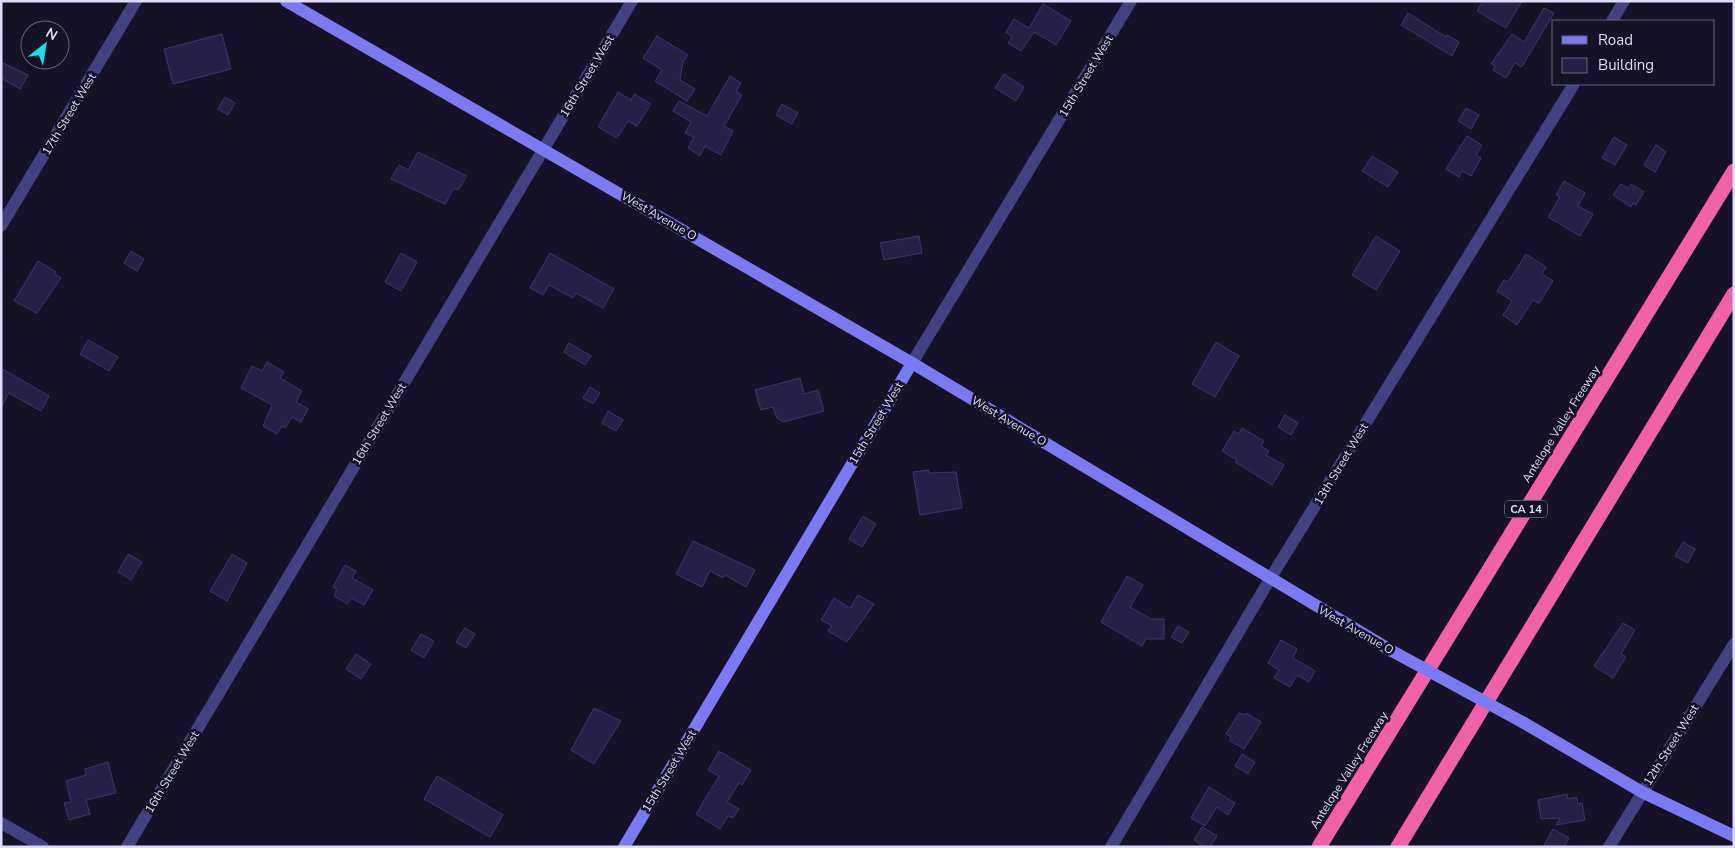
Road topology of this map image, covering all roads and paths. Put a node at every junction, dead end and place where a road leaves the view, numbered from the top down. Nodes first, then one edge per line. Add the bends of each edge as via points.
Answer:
1 (136, 1) edge
2 (286, 1) edge
3 (632, 1) edge
4 (1131, 1) edge
5 (1624, 1) edge
6 (1613, 20) edge
7 (1573, 85) edge
8 (543, 148) junction
9 (1734, 171) edge
10 (1, 226) edge
11 (1734, 294) edge
12 (912, 363) junction
13 (1270, 579) junction
14 (1734, 644) edge
15 (1642, 792) junction
16 (1, 823) edge
17 (1734, 836) edge
18 (43, 847) edge
19 (127, 847) edge
20 (624, 847) edge
21 (1111, 847) edge
22 (1319, 847) edge
23 (1398, 847) edge
24 (1609, 847) edge

1 - 10 street, 17th Street West
2 - 8 street, West Avenue O
3 - 8 street, 16th Street West
4 - 12 street, 15th Street West
5 - 6 street
7 - 13 street, 13th Street West
8 - 12 street, West Avenue O
8 - 19 street, 16th Street West
9 - 22 highway, Antelope Valley Freeway / CA 14
11 - 23 highway
12 - 13 street, West Avenue O
12 - 20 street, 15th Street West
13 - 15 street, West Avenue O, bridge
13 - 21 street, 13th Street West
14 - 15 street, 12th Street West
15 - 17 street, West Avenue O
15 - 24 street, 12th Street West
16 - 18 street

